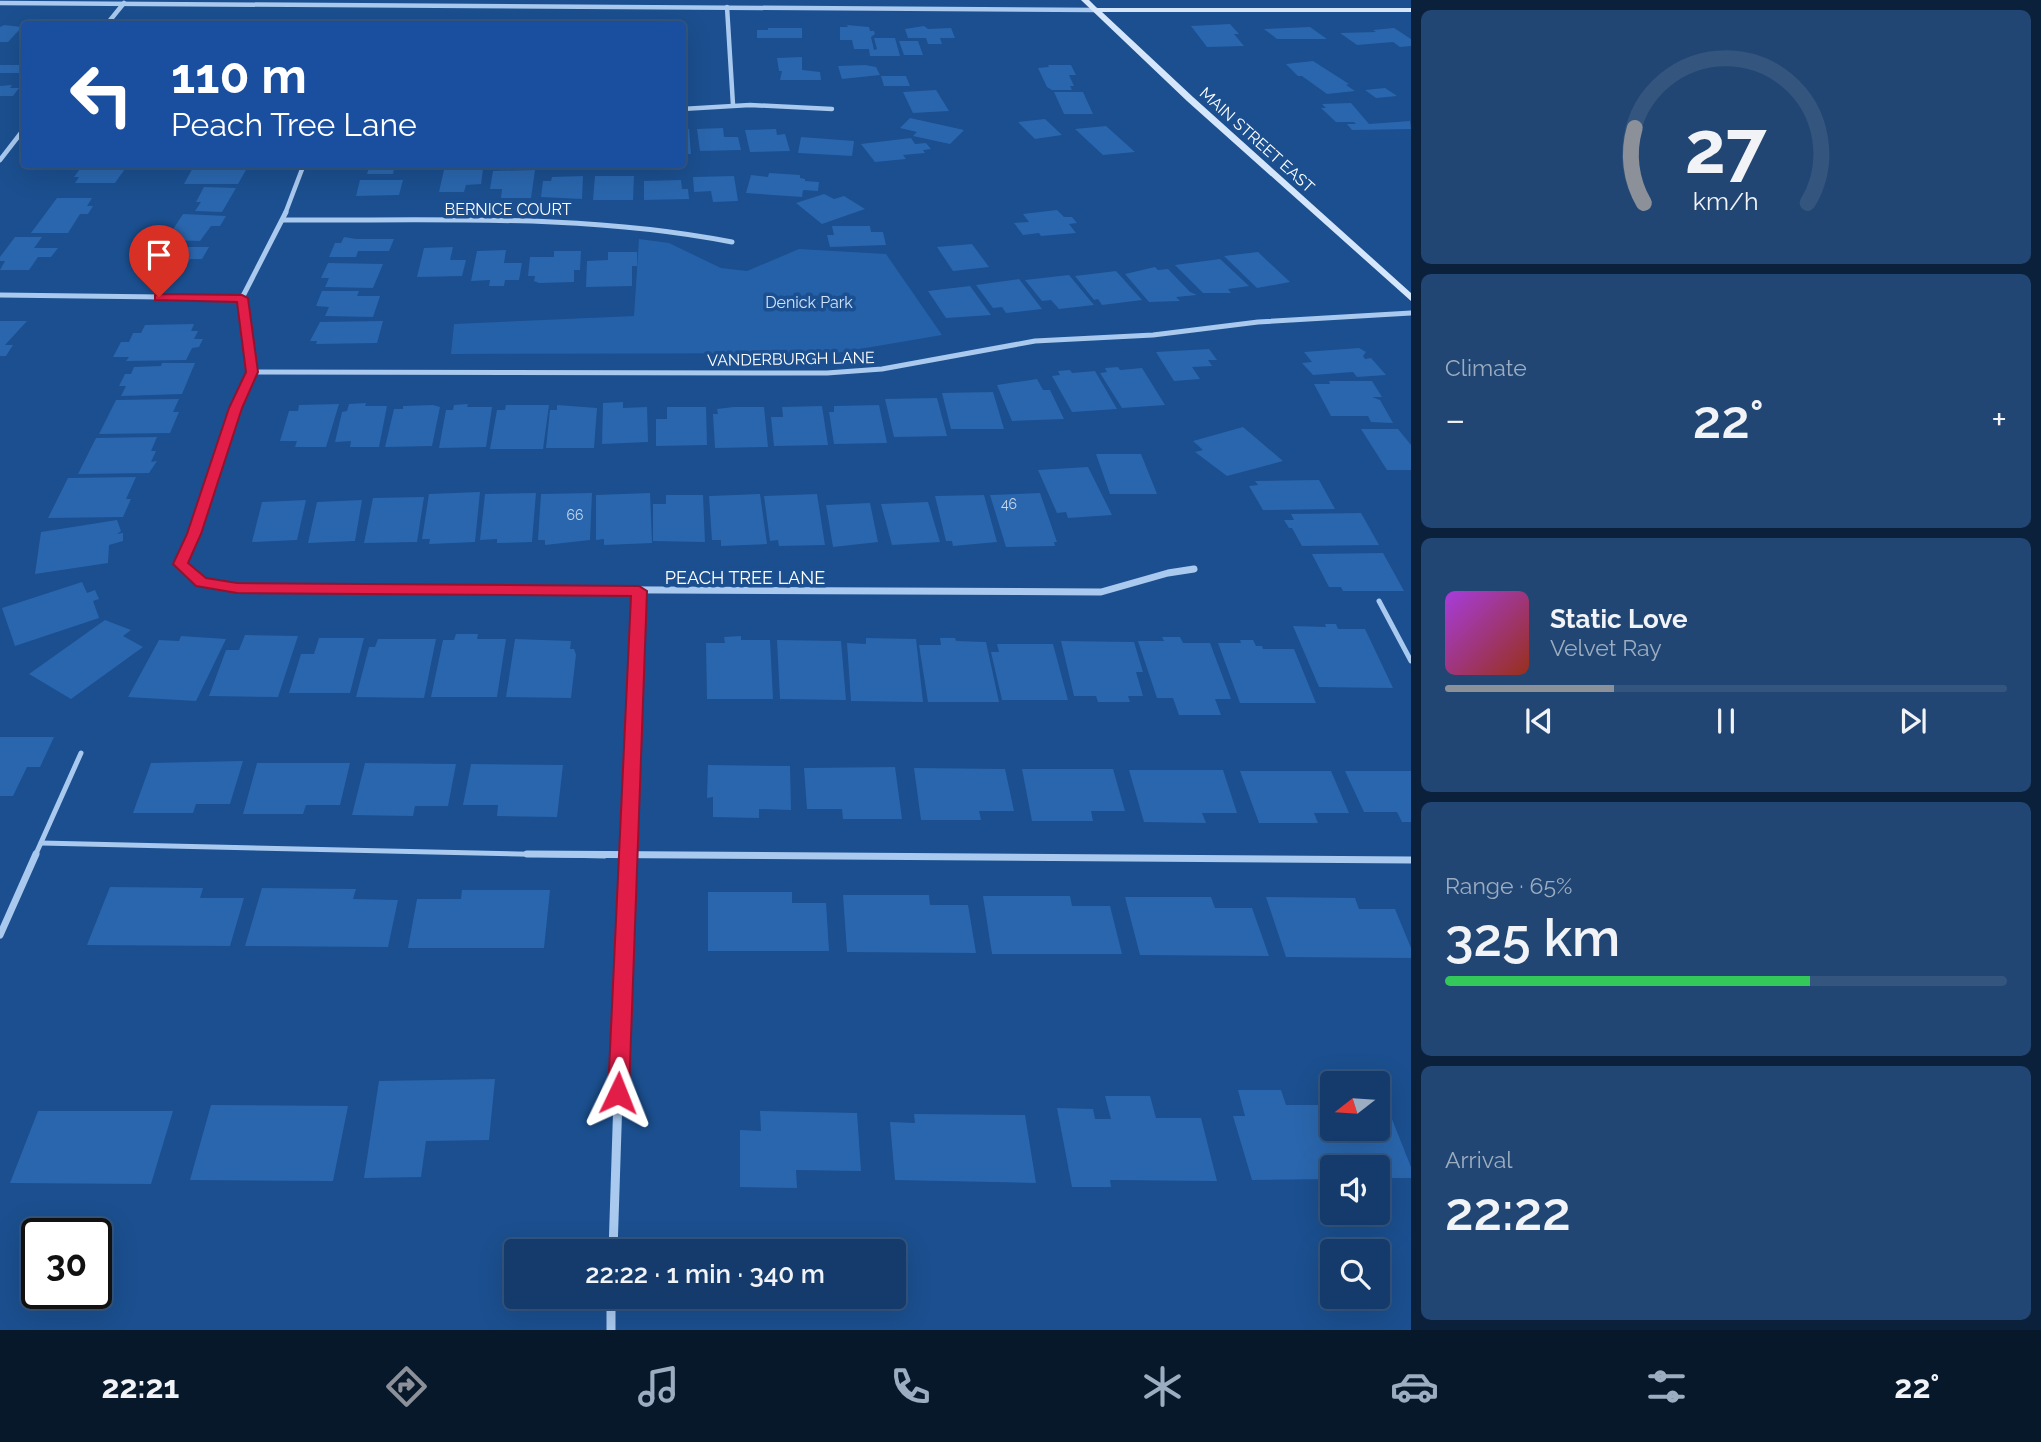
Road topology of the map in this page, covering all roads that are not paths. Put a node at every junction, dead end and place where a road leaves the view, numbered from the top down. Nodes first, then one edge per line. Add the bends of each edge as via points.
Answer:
1 (1086, 0) edge
2 (124, 2) edge
3 (0, 3) edge
4 (727, 7) junction
5 (1097, 10) junction
6 (1411, 10) edge
7 (109, 21) edge
8 (733, 105) junction
9 (686, 109) edge
10 (832, 109) dead end
11 (21, 133) edge
12 (0, 160) edge
13 (302, 168) edge
14 (282, 220) junction
15 (732, 242) dead end
16 (0, 295) edge
17 (242, 298) junction
18 (1411, 299) edge
19 (1411, 313) edge
20 (252, 372) junction
21 (1194, 569) dead end
22 (639, 591) junction
23 (1379, 601) dead end
24 (1411, 661) edge
25 (81, 753) dead end
26 (41, 843) junction
27 (626, 856) junction
28 (1411, 860) edge
29 (0, 935) edge
30 (613, 1239) edge
31 (611, 1309) edge
32 (611, 1330) edge

1 - 5 main road, MAIN STREET EAST
2 - 3 street
2 - 4 street
2 - 7 street
4 - 5 street
4 - 8 street
5 - 6 main road
5 - 18 main road, MAIN STREET EAST
8 - 9 street
8 - 10 street
11 - 12 street
13 - 14 street
14 - 15 street, BERNICE COURT via 588,222
14 - 17 street
16 - 17 street
17 - 20 street
19 - 20 street, VANDERBURGH LANE via 1035,341 882,369 827,373
20 - 22 street, PEACH TREE LANE via 180,564 202,582 237,588
21 - 22 street, PEACH TREE LANE via 1101,592
22 - 27 street
23 - 24 lane
25 - 26 lane
26 - 27 lane
26 - 29 lane
27 - 28 lane
27 - 30 street
31 - 32 street

